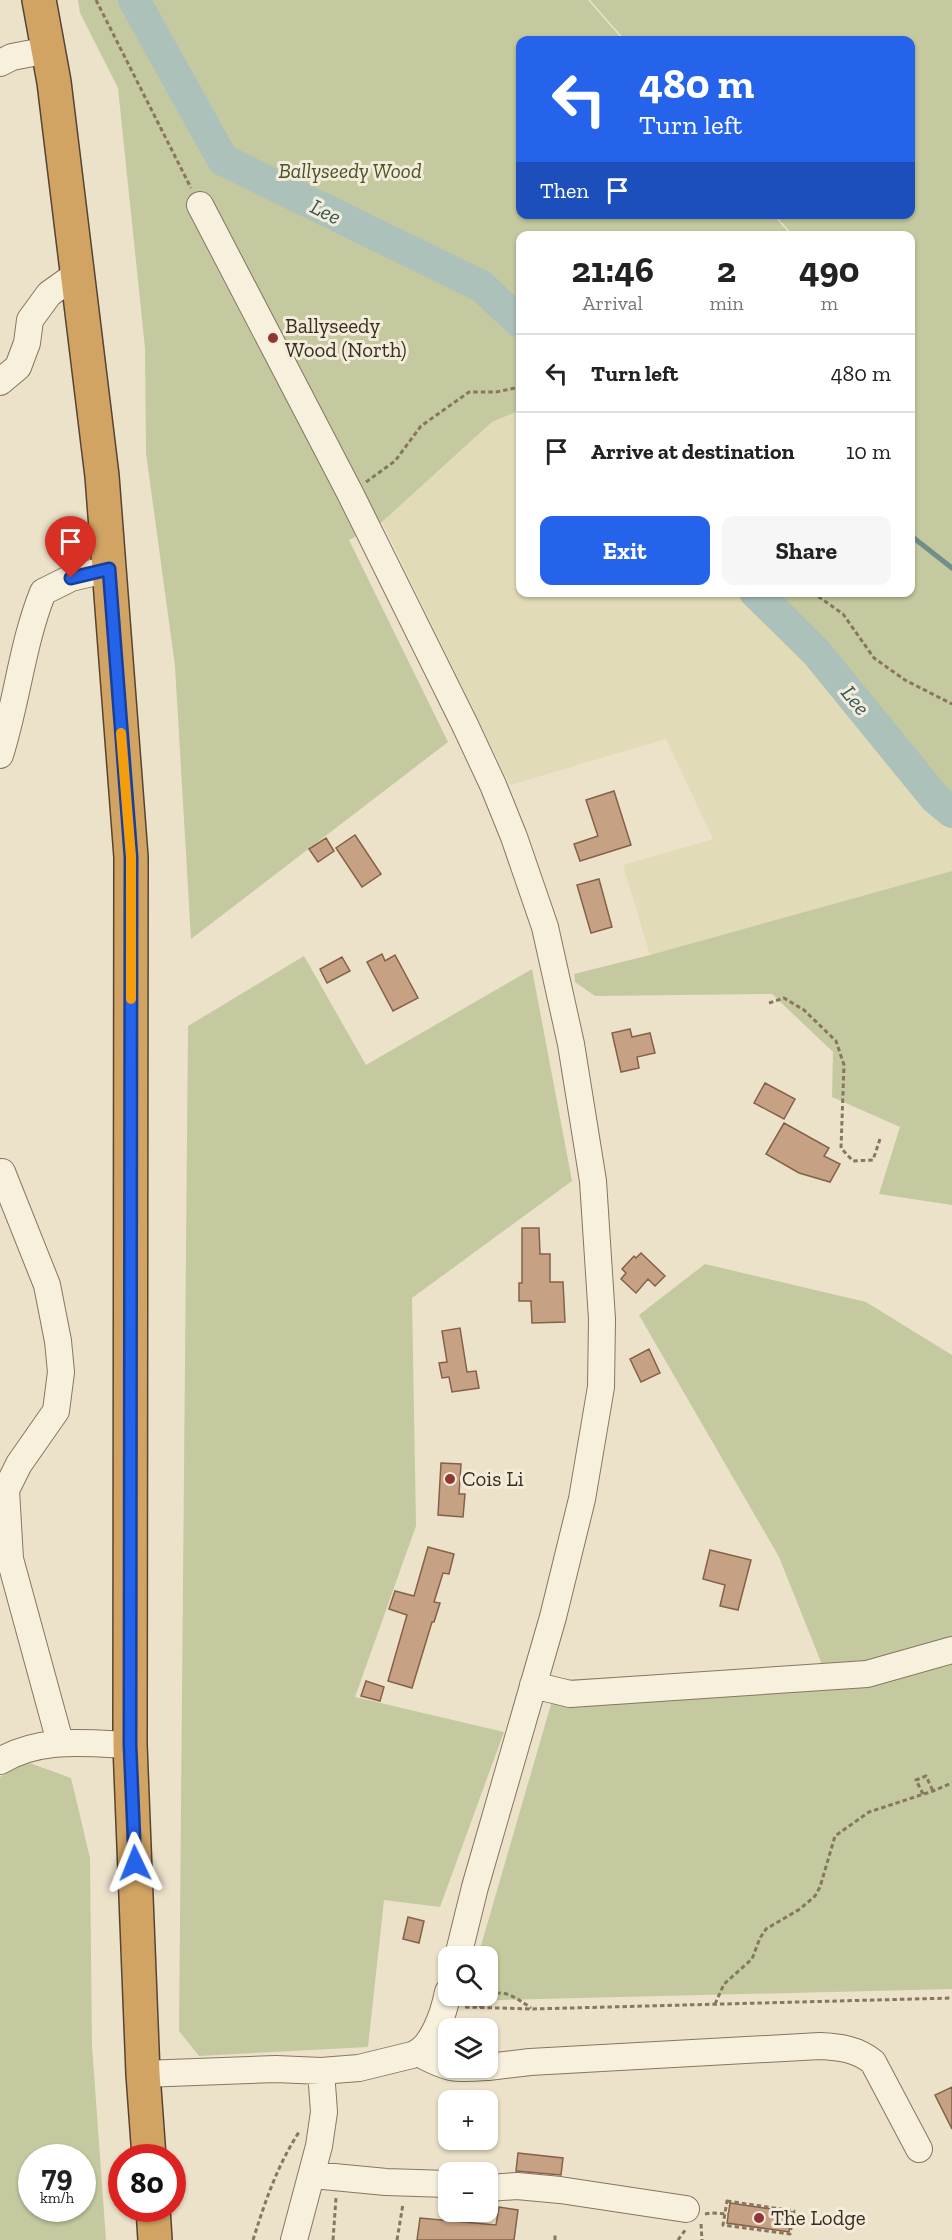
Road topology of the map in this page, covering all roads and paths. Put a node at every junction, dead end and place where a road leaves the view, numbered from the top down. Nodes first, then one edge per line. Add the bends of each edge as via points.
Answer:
1 (39, 0) edge
2 (96, 0) edge
3 (48, 50) junction
4 (0, 63) edge
5 (200, 206) joint
6 (77, 274) junction
7 (0, 382) edge
8 (516, 388) edge
9 (378, 475) dead end
10 (109, 569) junction
11 (819, 597) edge
12 (952, 704) edge
13 (0, 755) edge
14 (769, 1003) dead end
15 (880, 1139) dead end
16 (2, 1172) dead end
17 (952, 1650) edge
18 (533, 1685) junction
19 (60, 1743) junction
20 (130, 1745) junction
21 (0, 1761) edge
22 (952, 1782) edge
23 (933, 1791) junction
24 (922, 1794) junction
25 (460, 1946) edge
26 (952, 1998) edge
27 (715, 2004) junction
28 (445, 2006) edge
29 (532, 2009) junction
30 (418, 2053) junction
31 (438, 2064) edge
32 (498, 2066) edge
33 (321, 2071) junction
34 (143, 2074) junction
35 (305, 2123) dead end
36 (148, 2144) edge
37 (920, 2149) dead end
38 (313, 2175) junction
39 (438, 2184) edge
40 (498, 2187) edge
41 (336, 2197) dead end
42 (403, 2200) dead end
43 (692, 2214) joint
44 (727, 2214) junction
45 (154, 2222) edge
46 (703, 2232) dead end
47 (790, 2234) junction
48 (555, 2235) dead end
49 (155, 2240) edge
50 (253, 2240) edge
51 (294, 2240) edge
52 (333, 2240) edge
53 (397, 2240) edge
54 (555, 2240) edge
55 (702, 2240) edge
56 (788, 2240) edge

1 - 3 highway
2 - 5 path
3 - 4 street
3 - 6 highway
5 - 18 street via 350,493 493,784 537,900 550,948 571,1044 593,1181 602,1319 601,1376 582,1499
6 - 7 street via 49,294 30,320 18,367
6 - 10 highway via 102,476
8 - 9 path via 469,392 421,426 395,461
10 - 13 street via 71,578 43,592 32,620
10 - 20 highway via 131,857
11 - 12 path via 843,614 874,658 905,680
14 - 15 path via 784,998 804,1010 836,1041 844,1065 841,1148 853,1161 873,1160
16 - 19 street via 47,1285 58,1341 61,1372 56,1411 6,1490 10,1559
17 - 18 street via 867,1674 570,1694
18 - 25 street
19 - 20 street
19 - 21 street via 38,1745
20 - 34 highway
22 - 23 path
23 - 24 path
23 - 24 path via 926,1776 916,1780
24 - 27 path via 869,1812 835,1836 815,1896 766,1929 752,1959 724,1984
26 - 27 path
27 - 29 path
28 - 30 street
29 - 29 path via 507,1993 493,1994 480,2008
30 - 31 street
30 - 33 street via 359,2068
32 - 37 street via 820,2046 851,2049 873,2062
33 - 34 street
33 - 38 street via 324,2112
34 - 36 highway
35 - 50 path via 283,2158
38 - 39 street
38 - 51 street
40 - 43 street via 549,2189
41 - 52 path
42 - 53 path
43 - 44 path
44 - 47 path via 723,2225
44 - 47 path via 727,2201 795,2211
45 - 49 highway
46 - 55 path
47 - 56 path
48 - 54 path

